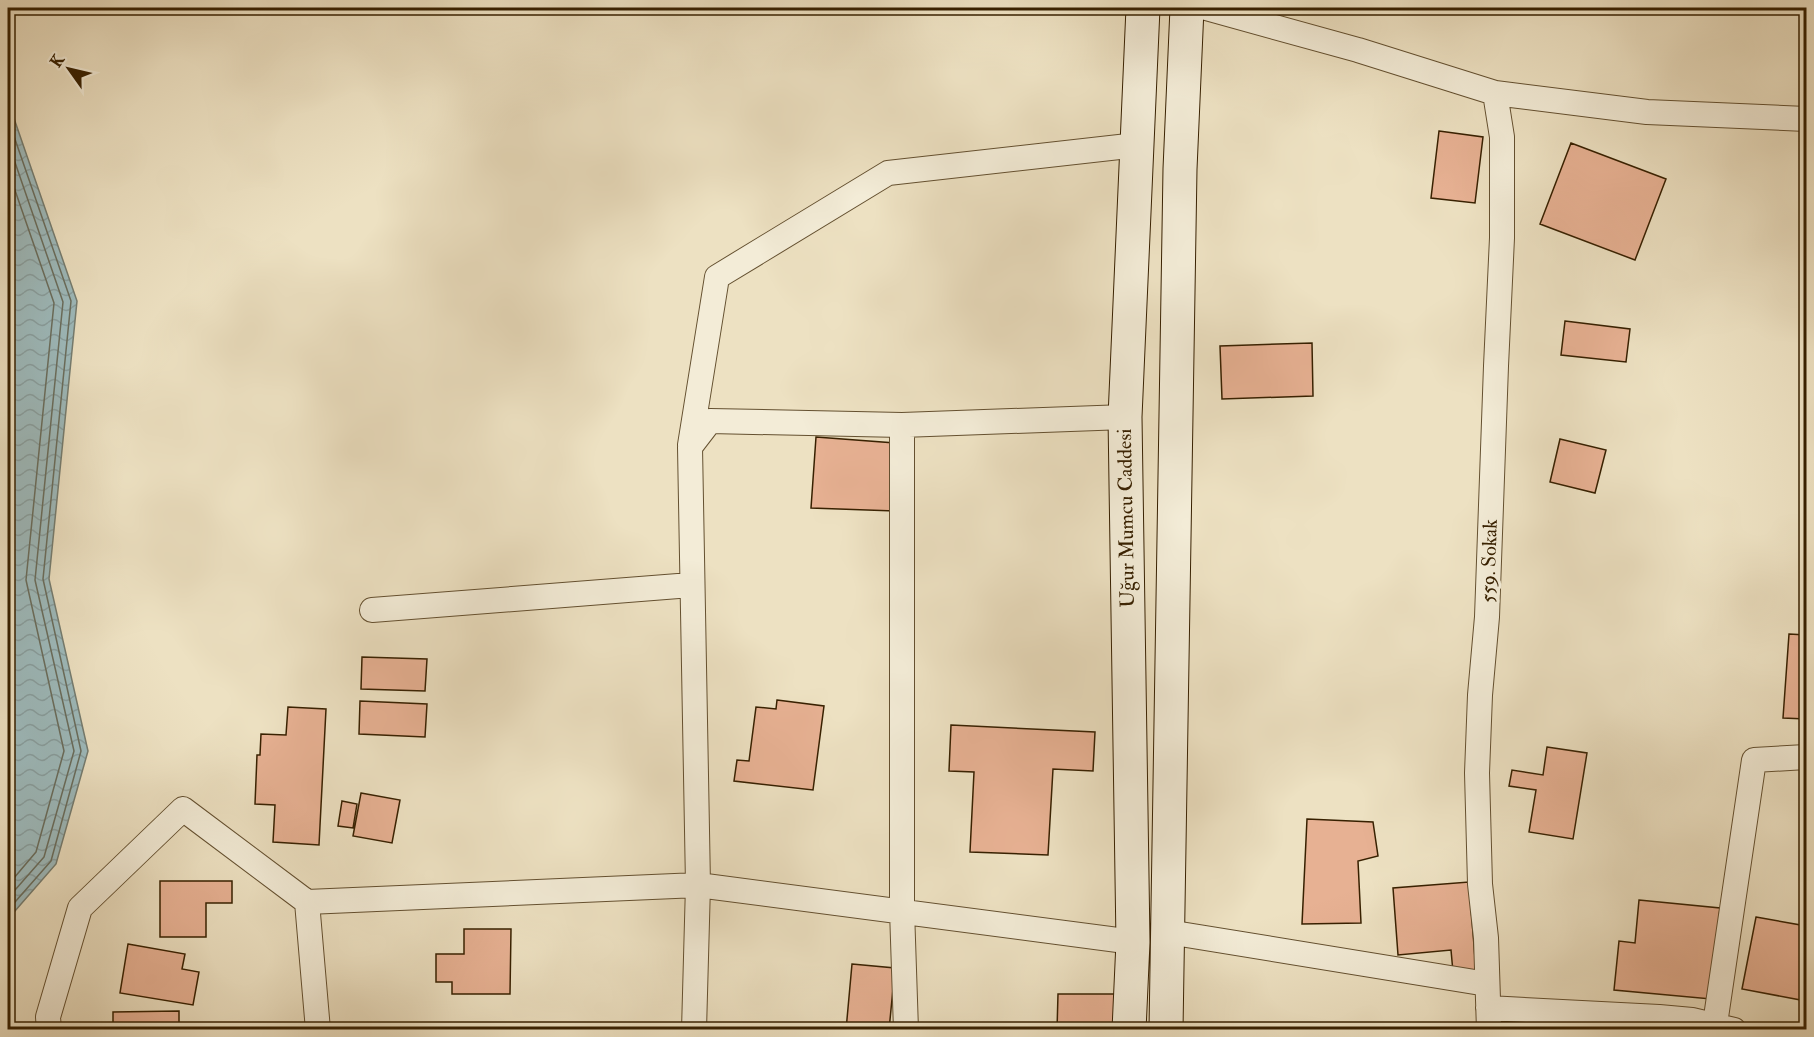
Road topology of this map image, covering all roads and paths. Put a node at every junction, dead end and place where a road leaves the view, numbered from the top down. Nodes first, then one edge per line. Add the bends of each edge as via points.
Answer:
1 (1143, 8) edge
2 (1187, 8) edge
3 (1206, 8) edge
4 (1495, 93) junction
5 (1806, 119) edge
6 (1137, 145) junction
7 (1125, 417) junction
8 (902, 425) junction
9 (690, 447) junction
10 (691, 585) junction
11 (372, 610) dead end
12 (1806, 757) edge
13 (698, 885) junction
14 (307, 902) junction
15 (902, 910) junction
16 (1168, 932) junction
17 (1133, 942) junction
18 (1487, 984) junction
19 (1488, 1019) edge
20 (1724, 1027) edge
21 (49, 1029) edge
22 (318, 1029) edge
23 (694, 1029) edge
24 (906, 1029) edge
25 (1129, 1029) edge
26 (1167, 1029) edge

1 - 6 street, Uğur Mumcu Caddesi
2 - 16 street via 1180,181
3 - 4 street
4 - 5 street via 1647,112
4 - 18 street, 559. Sokak via 1502,137 1502,238 1477,773
6 - 7 street, Uğur Mumcu Caddesi
6 - 9 street via 888,173 717,277
7 - 8 street
7 - 17 street, Uğur Mumcu Caddesi
8 - 9 street via 710,421
8 - 15 street
9 - 10 street
10 - 11 street
10 - 13 street
12 - 20 street via 1754,760
13 - 14 street
13 - 15 street
13 - 23 street
14 - 21 street via 183,809 80,908 48,1017
14 - 22 street
15 - 17 street
15 - 24 street
16 - 18 street
16 - 26 street
17 - 25 street, Uğur Mumcu Caddesi
18 - 19 street, 559. Sokak
19 - 20 street via 1659,1017

